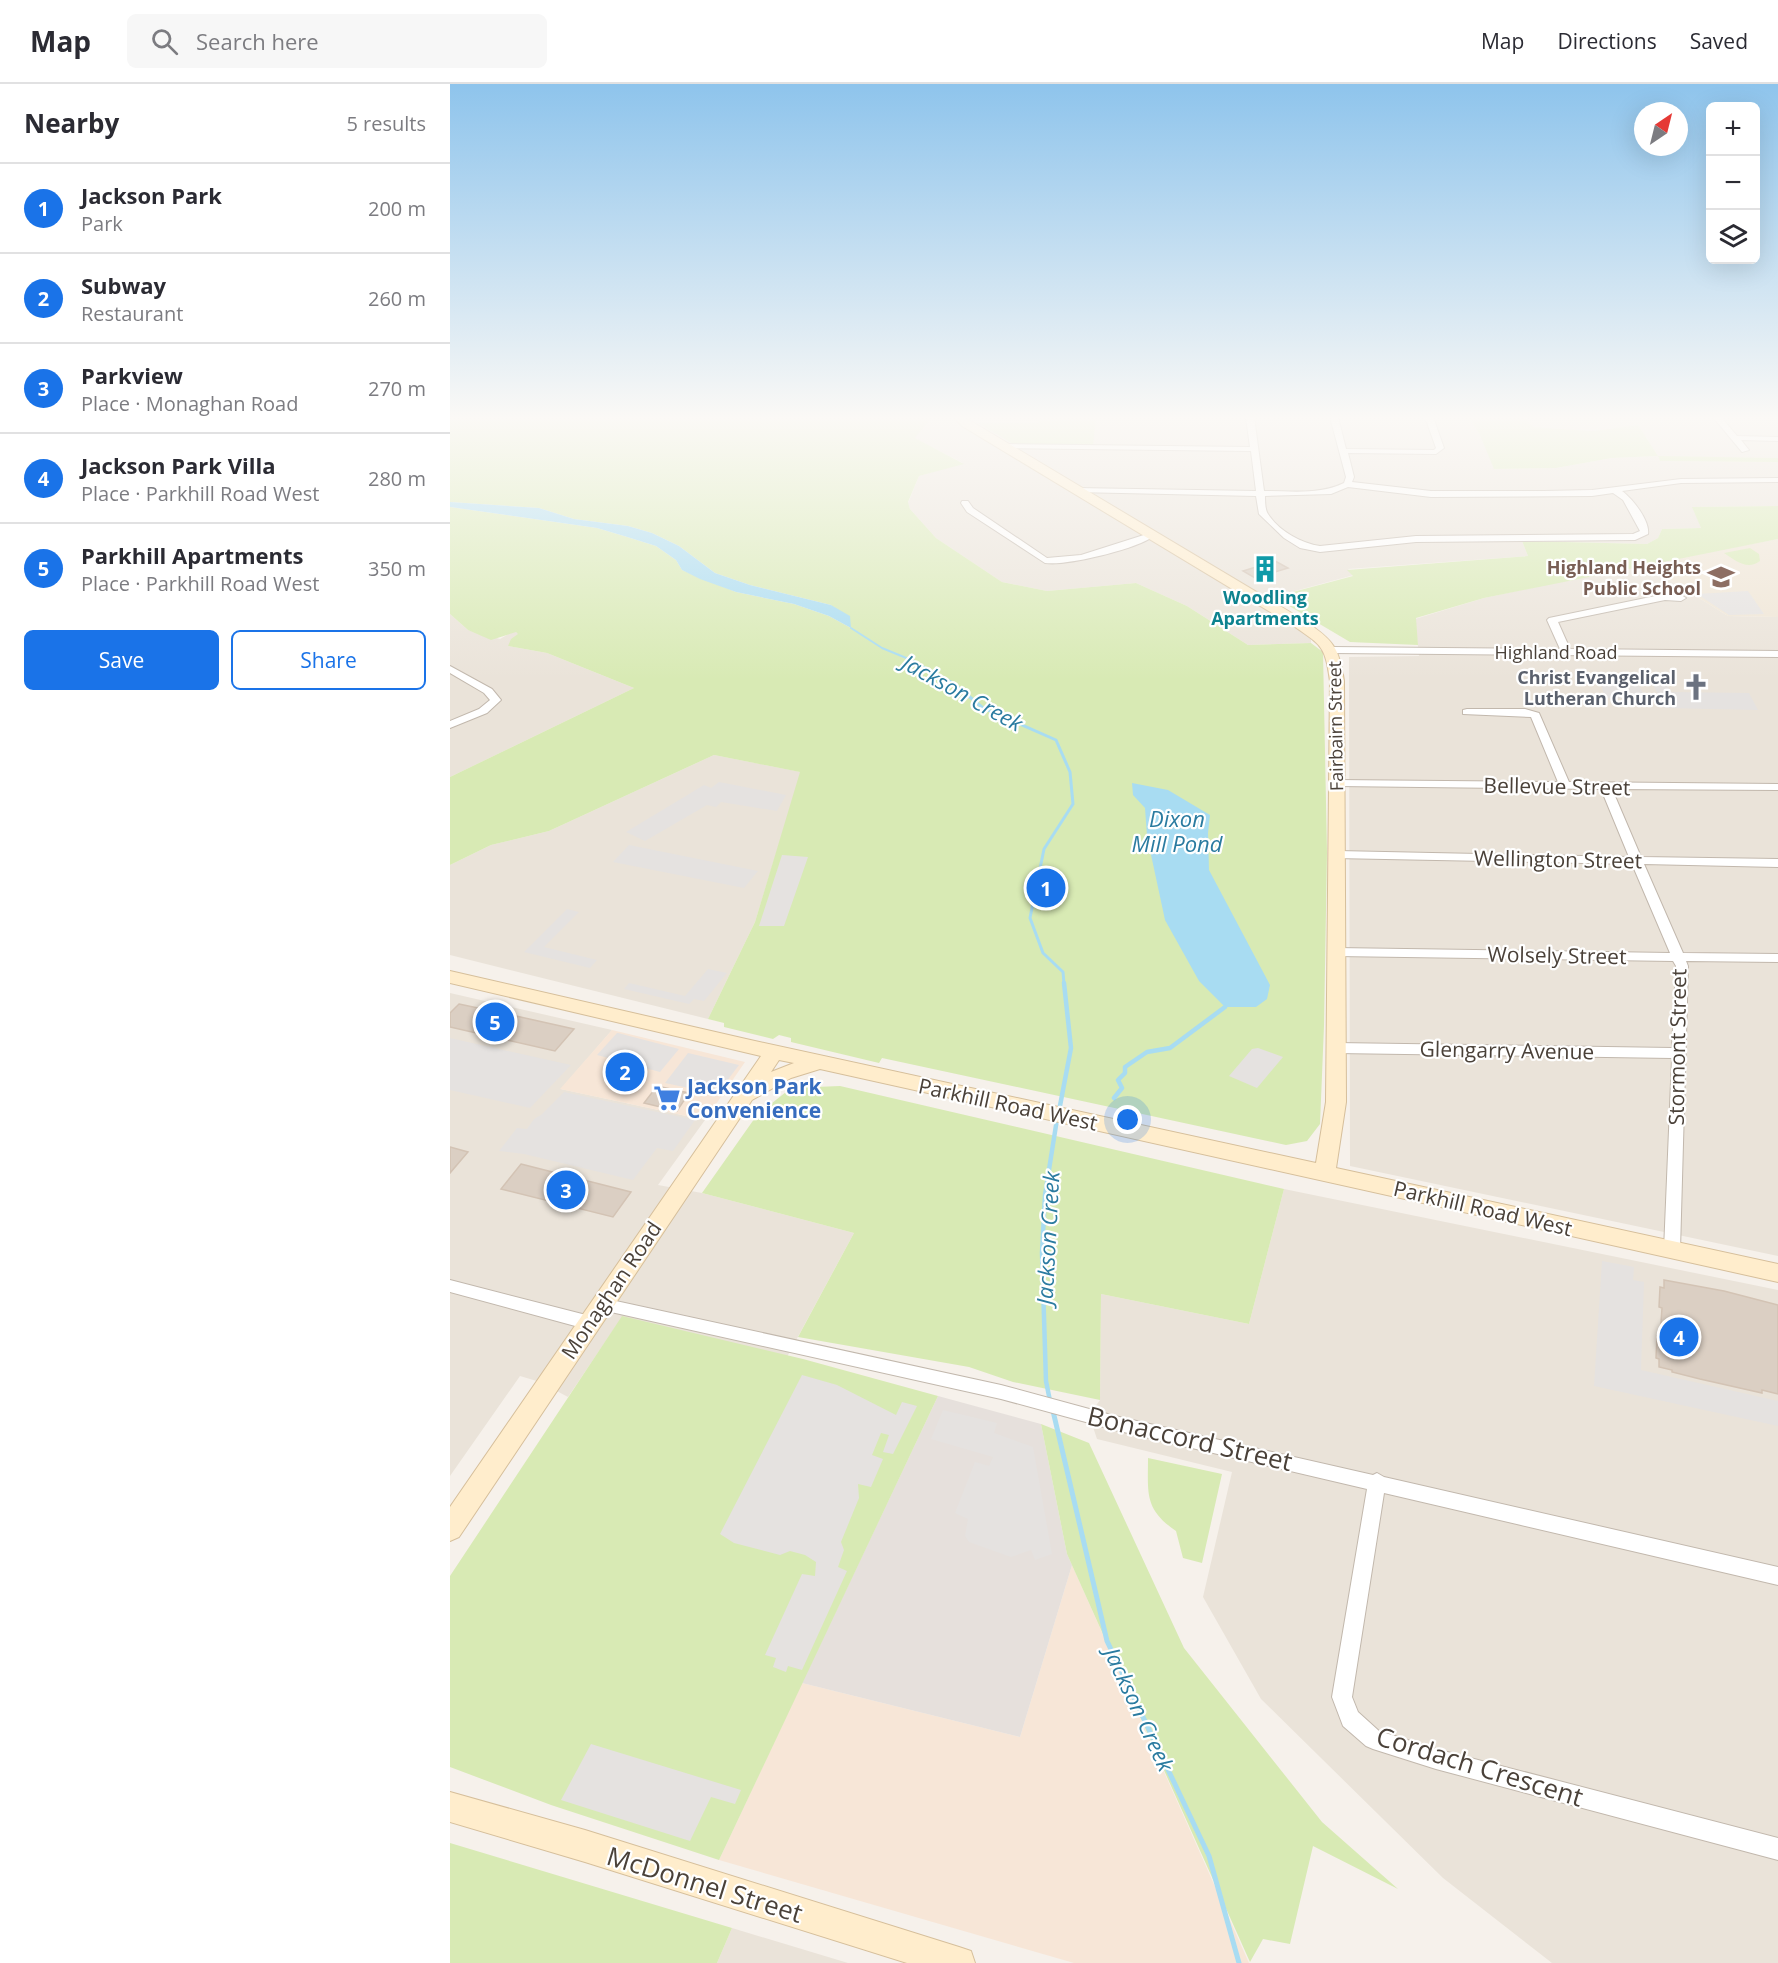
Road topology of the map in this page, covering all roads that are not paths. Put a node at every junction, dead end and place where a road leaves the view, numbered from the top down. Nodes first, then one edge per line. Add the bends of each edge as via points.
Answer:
1 (967, 505) edge
2 (1100, 505) edge
3 (1261, 505) edge
4 (1630, 505) edge
5 (1150, 536) junction
6 (1681, 598) dead end
7 (1333, 650) junction
8 (1566, 652) junction
9 (1778, 654) edge
10 (450, 669) edge
11 (1467, 712) dead end
12 (450, 725) edge
13 (1337, 783) junction
14 (1565, 786) junction
15 (1605, 786) junction
16 (1778, 787) edge
17 (1338, 855) junction
18 (1636, 861) junction
19 (1778, 863) edge
20 (1336, 952) junction
21 (1677, 956) junction
22 (1778, 958) edge
23 (450, 977) edge
24 (1336, 1047) junction
25 (774, 1052) junction
26 (1678, 1053) junction
27 (821, 1062) junction
28 (742, 1098) junction
29 (1325, 1172) junction
30 (1672, 1250) junction
31 (1778, 1273) edge
32 (450, 1286) edge
33 (596, 1313) junction
34 (1377, 1482) junction
35 (450, 1529) edge
36 (1778, 1576) edge
37 (450, 1807) edge
38 (1778, 1849) edge
39 (917, 1957) edge
40 (959, 1963) edge

1 - 5 street via 1052,562
2 - 5 main road, Fairbairn Street
3 - 4 street via 1263,514 1276,528 1303,546 1320,549 1416,539 1635,537 1645,532
5 - 7 main road, Fairbairn Street via 1300,624
6 - 8 street via 1665,597 1552,620
7 - 8 street, Highland Road
7 - 13 main road, Fairbairn Street via 1337,681
8 - 9 street, Highland Road
10 - 12 street via 488,691 495,700 483,711
11 - 14 street via 1535,715
13 - 14 street, Bellevue Street
13 - 17 main road, Fairbairn Street
14 - 15 street, Bellevue Street
15 - 16 street, Bellevue Street
15 - 18 street, Stormont Street
17 - 18 street, Wellington Street
17 - 20 main road, Fairbairn Street
18 - 19 street, Wellington Street
18 - 21 street, Stormont Street
20 - 21 street, Wolsely Street
20 - 24 main road, Fairbairn Street
21 - 22 street, Wolsely Street
21 - 26 street, Stormont Street via 1682,966
23 - 25 main road, Parkhill Road West
24 - 26 street, Glengarry Avenue
24 - 29 main road, Fairbairn Street via 1336,1102
25 - 27 main road, Parkhill Road West
25 - 28 main road, Monaghan Road
26 - 30 street, Stormont Street
27 - 28 main road via 784,1073
27 - 29 main road, Parkhill Road West
28 - 33 main road, Monaghan Road
29 - 30 main road, Parkhill Road West
30 - 31 main road, Parkhill Road West
32 - 33 street, Bonaccord Street
33 - 34 street, Bonaccord Street via 1001,1392
33 - 35 main road, Monaghan Road
34 - 36 street, Bonaccord Street
34 - 38 street, Cordach Crescent via 1342,1697 1350,1719 1373,1739 1436,1759
37 - 39 main road, McDonnel Street via 585,1846
39 - 40 main road, McDonnel Street

